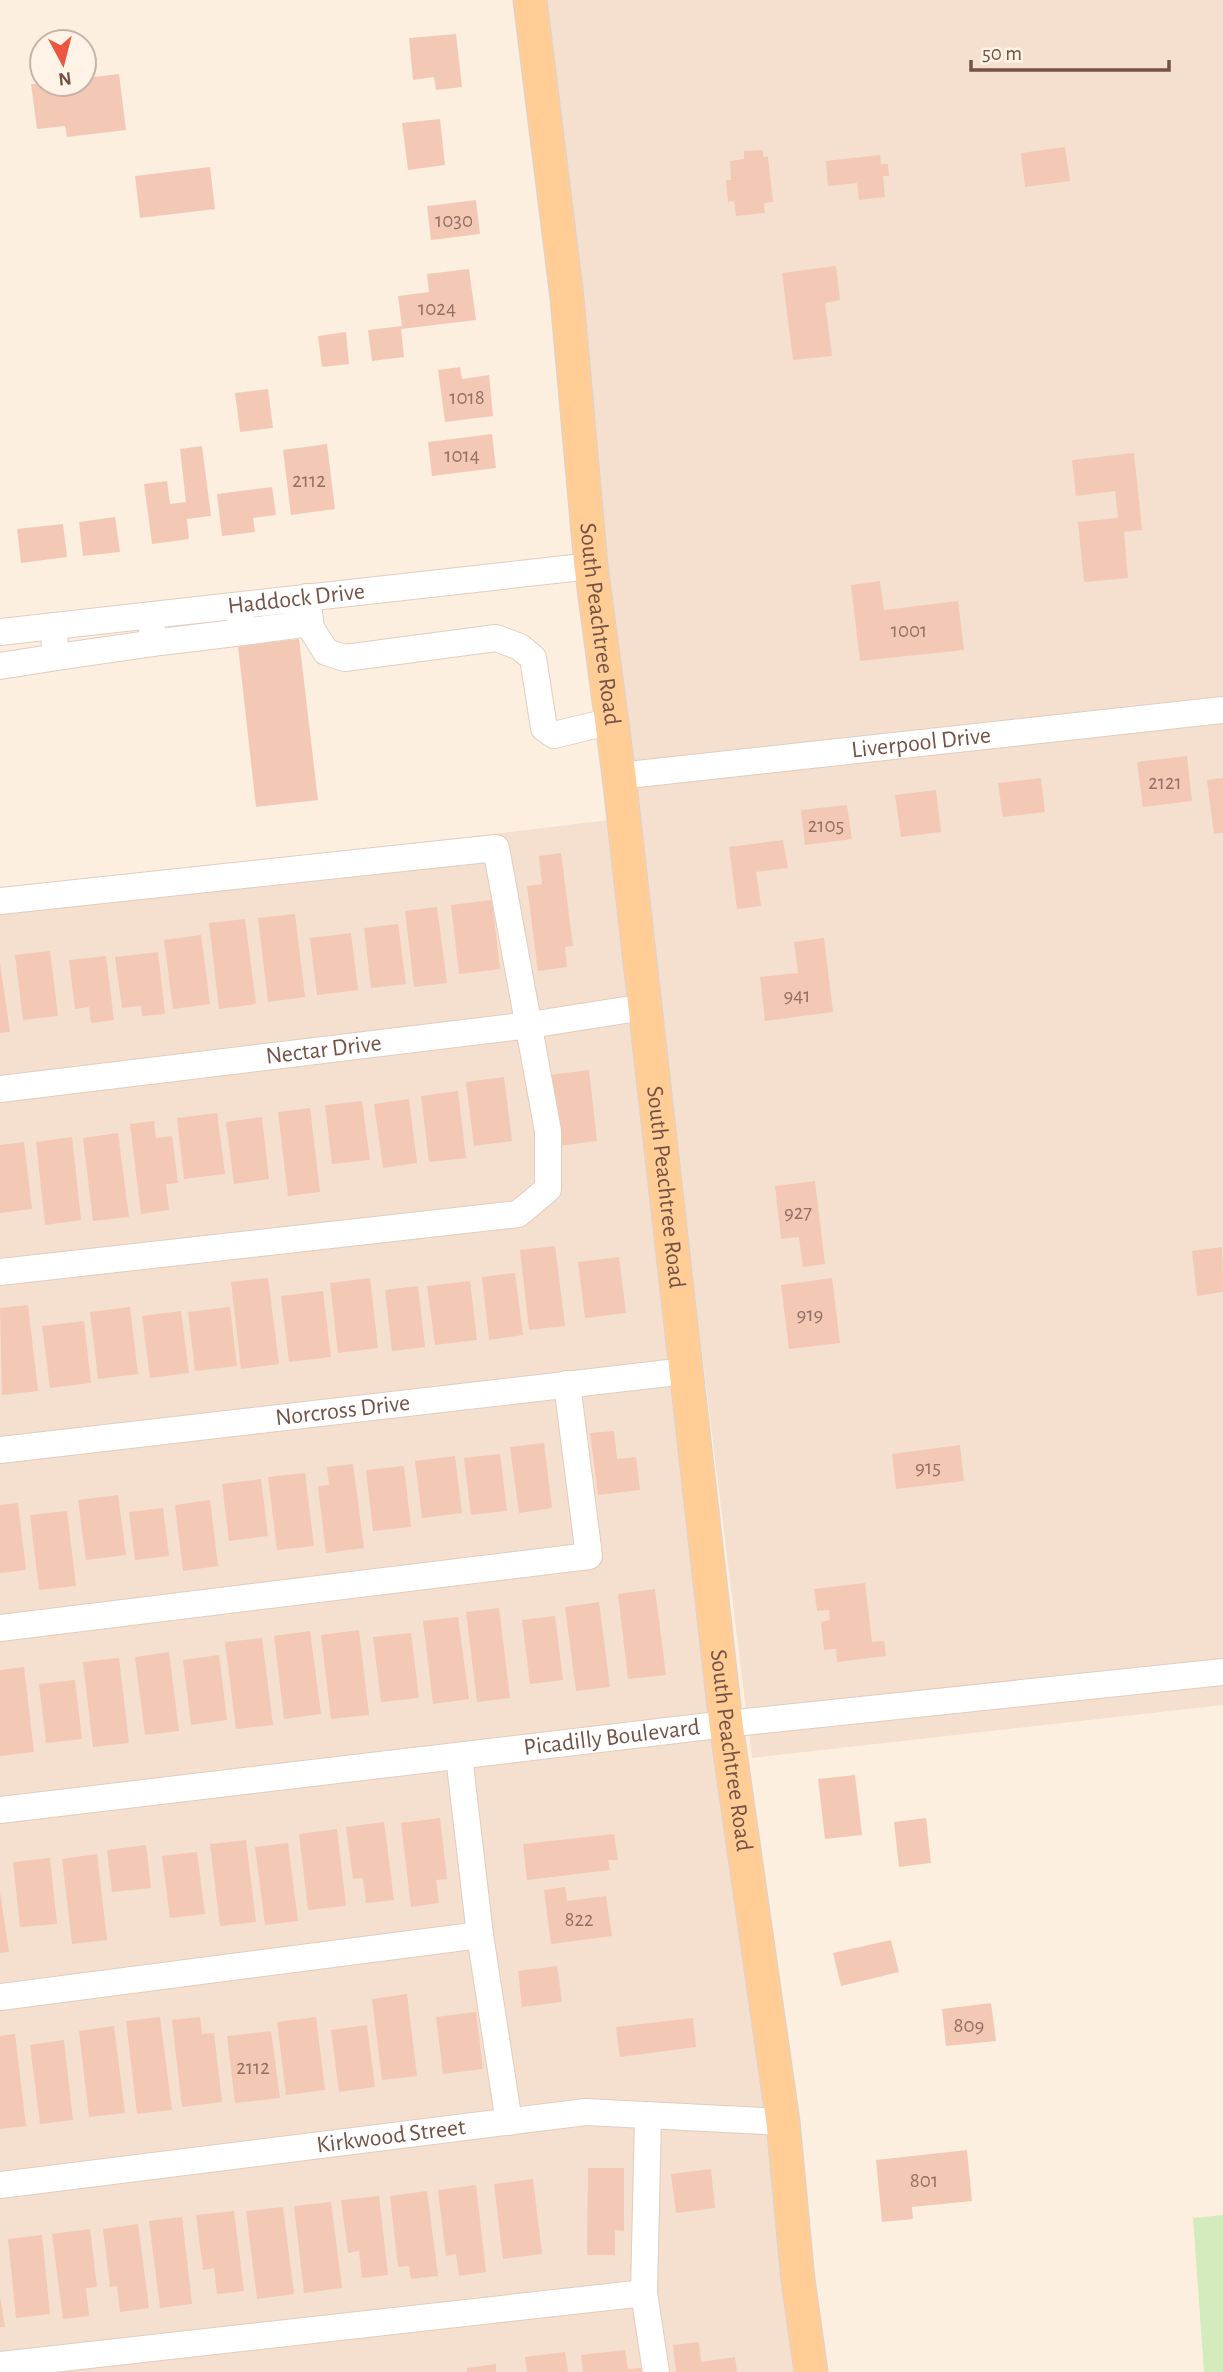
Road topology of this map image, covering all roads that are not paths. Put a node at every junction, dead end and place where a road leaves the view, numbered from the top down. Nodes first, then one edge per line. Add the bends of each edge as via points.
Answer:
1 (530, 0) edge
2 (591, 566) junction
3 (238, 605) junction
4 (309, 610) junction
5 (150, 615) junction
6 (54, 626) junction
7 (251, 631) junction
8 (0, 632) edge
9 (161, 642) junction
10 (64, 656) junction
11 (0, 666) edge
12 (1223, 710) edge
13 (612, 721) junction
14 (619, 776) junction
15 (0, 901) edge
16 (644, 1007) junction
17 (530, 1025) junction
18 (0, 1089) edge
19 (0, 1272) edge
20 (685, 1371) junction
21 (567, 1384) junction
22 (0, 1450) edge
23 (0, 1628) edge
24 (1223, 1672) edge
25 (726, 1724) junction
26 (459, 1756) junction
27 (0, 1810) edge
28 (480, 1935) junction
29 (0, 1997) edge
30 (648, 2116) junction
31 (509, 2122) junction
32 (783, 2122) junction
33 (0, 2185) edge
34 (644, 2293) junction
35 (0, 2365) edge
36 (656, 2372) edge
37 (811, 2372) edge

1 - 2 main road, South Peachtree Road via 567,298
2 - 4 street, Haddock Drive
2 - 13 main road, South Peachtree Road
3 - 4 street, Haddock Drive
3 - 5 street, Haddock Drive
3 - 7 street via 241,624
4 - 7 street
4 - 13 street via 311,628 326,652 345,658 496,638 533,658 544,728 554,735
5 - 6 street, Haddock Drive
5 - 9 street via 153,638
6 - 8 street, Haddock Drive
6 - 10 street via 55,653
7 - 9 street
9 - 10 street
10 - 11 street
12 - 14 street, Liverpool Drive
13 - 14 main road, South Peachtree Road
14 - 16 main road, South Peachtree Road
15 - 17 street via 496,848
16 - 17 street, Nectar Drive
16 - 20 main road, South Peachtree Road
17 - 18 street, Nectar Drive
17 - 19 street via 548,1131 548,1189 518,1214
20 - 21 street, Norcross Drive
20 - 25 main road, South Peachtree Road
21 - 22 street, Norcross Drive
21 - 23 street via 589,1556
24 - 25 street, Picadilly Boulevard
25 - 26 street, Picadilly Boulevard
25 - 32 main road, South Peachtree Road
26 - 27 street, Picadilly Boulevard
26 - 28 street
28 - 29 street
28 - 31 street
30 - 31 street, Kirkwood Street via 586,2112
30 - 32 street, Kirkwood Street
30 - 34 street
31 - 33 street, Kirkwood Street
32 - 37 main road, South Peachtree Road
34 - 35 street
34 - 36 street

